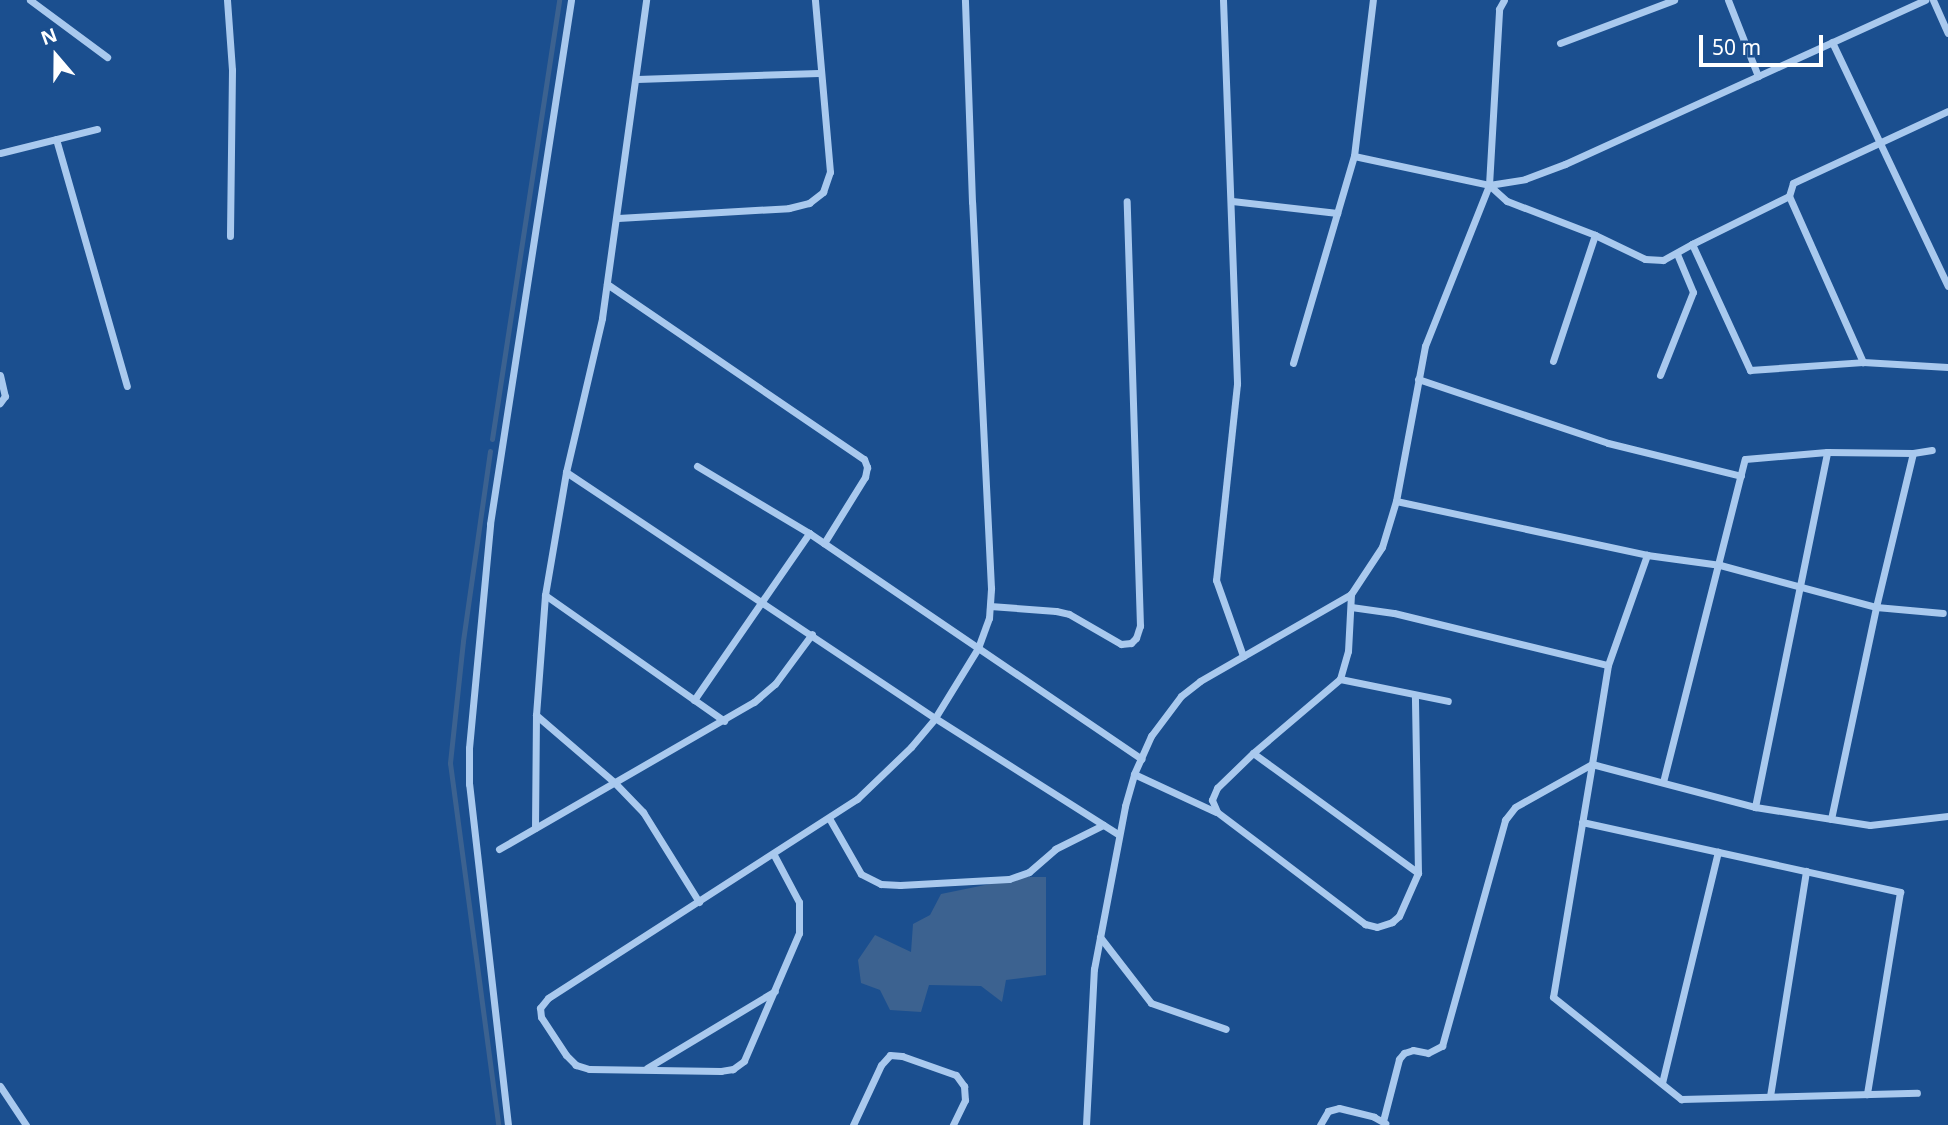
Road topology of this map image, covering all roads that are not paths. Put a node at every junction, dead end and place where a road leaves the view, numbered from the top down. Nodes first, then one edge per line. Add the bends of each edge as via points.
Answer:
1 (30, 0) edge
2 (227, 0) edge
3 (571, 0) edge
4 (646, 0) edge
5 (814, 0) edge
6 (965, 0) edge
7 (1223, 0) edge
8 (1373, 0) edge
9 (1504, 0) edge
10 (1674, 0) edge
11 (1728, 0) edge
12 (1925, 0) edge
13 (1933, 0) edge
14 (1948, 33) edge
15 (1832, 42) junction
16 (1560, 43) dead end
17 (107, 57) dead end
18 (819, 73) junction
19 (1758, 76) junction
20 (637, 79) junction
21 (1948, 111) edge
22 (97, 129) dead end
23 (56, 139) junction
24 (1880, 140) junction
25 (0, 153) edge
26 (1354, 156) junction
27 (1489, 185) junction
28 (1789, 196) junction
29 (1127, 201) dead end
30 (1232, 201) junction
31 (1337, 213) junction
32 (618, 218) junction
33 (1595, 235) junction
34 (230, 236) dead end
35 (1692, 244) junction
36 (1677, 254) junction
37 (607, 284) junction
38 (1948, 286) edge
39 (1553, 361) dead end
40 (1863, 362) junction
41 (1293, 363) dead end
42 (1948, 367) edge
43 (0, 375) edge
44 (1660, 375) dead end
45 (1419, 379) junction
46 (127, 386) dead end
47 (0, 402) edge
48 (1932, 450) dead end
49 (1827, 452) junction
50 (1913, 453) junction
51 (697, 466) dead end
52 (566, 472) junction
53 (1741, 476) junction
54 (1396, 501) junction
55 (808, 533) junction
56 (824, 543) junction
57 (1647, 555) junction
58 (1720, 565) junction
59 (1802, 587) junction
60 (1351, 594) junction
61 (545, 595) junction
62 (763, 602) junction
63 (990, 606) junction
64 (1352, 607) junction
65 (1875, 607) junction
66 (1943, 613) dead end
67 (812, 634) junction
68 (978, 648) junction
69 (1243, 656) junction
70 (1608, 665) junction
71 (1340, 679) junction
72 (1415, 696) junction
73 (694, 700) junction
74 (1448, 701) dead end
75 (536, 715) junction
76 (935, 718) junction
77 (724, 721) junction
78 (1253, 753) junction
79 (1141, 759) junction
80 (1592, 764) junction
81 (1134, 774) junction
82 (614, 782) junction
83 (1663, 782) junction
84 (1755, 807) junction
85 (1217, 812) junction
86 (1948, 816) edge
87 (829, 818) junction
88 (1831, 819) junction
89 (1582, 822) junction
90 (1103, 825) junction
91 (535, 828) junction
92 (1118, 834) junction
93 (499, 849) dead end
94 (1718, 852) junction
95 (774, 855) junction
96 (1806, 871) junction
97 (1418, 873) junction
98 (699, 902) junction
99 (1100, 937) junction
100 (776, 991) junction
101 (1226, 1029) dead end
102 (646, 1068) junction
103 (1662, 1083) junction
104 (0, 1086) edge
105 (1917, 1093) dead end
106 (1867, 1094) junction
107 (1770, 1096) junction
108 (1385, 1123) edge
109 (26, 1125) edge
110 (508, 1125) edge
111 (853, 1125) edge
112 (953, 1125) edge
113 (1086, 1125) edge
114 (1320, 1125) edge

1 - 17 street
2 - 34 street via 232,70
3 - 110 street via 490,524 469,748 469,784
4 - 20 street
5 - 18 street
6 - 63 street
7 - 30 street
8 - 26 street
9 - 27 street via 1499,9
10 - 16 street
11 - 19 street
12 - 15 street
13 - 14 street
15 - 19 street
15 - 24 street
18 - 20 street
18 - 32 street via 830,172 823,192 808,203
19 - 27 street via 1565,164 1525,179
20 - 32 street
21 - 24 street
22 - 23 street
23 - 25 street
23 - 46 street
24 - 28 street via 1793,183
24 - 38 street
26 - 27 street
26 - 31 street
27 - 33 street via 1507,201
27 - 45 street via 1425,346
28 - 35 street
28 - 40 street
29 - 63 street via 1140,626 1136,638 1121,644 1056,611
30 - 31 street
30 - 69 street via 1237,384 1216,580
31 - 41 street
32 - 37 street
33 - 36 street via 1645,259 1663,261
33 - 39 street
35 - 36 street
35 - 40 street via 1750,370
36 - 44 street via 1693,292
37 - 52 street
37 - 56 street via 864,459 865,477
40 - 42 street
43 - 47 street via 5,396
45 - 53 street via 1608,443
45 - 54 street
48 - 50 street
49 - 50 street
49 - 53 street via 1745,459
49 - 59 street
50 - 65 street
51 - 55 street
52 - 61 street
52 - 62 street
53 - 58 street
54 - 57 street
54 - 60 street via 1382,547
55 - 56 street
55 - 62 street
56 - 68 street
57 - 58 street
57 - 70 street
58 - 59 street
58 - 83 street
59 - 65 street
59 - 84 street
60 - 64 street
60 - 69 street
61 - 73 street
61 - 75 street
62 - 67 street
62 - 73 street
63 - 68 street
64 - 70 street
64 - 71 street
65 - 66 street
65 - 88 street
67 - 76 street
67 - 77 street via 775,684
68 - 76 street
68 - 79 street
69 - 79 street via 1181,696 1151,736
70 - 80 street
71 - 72 street
71 - 78 street
72 - 74 street
72 - 97 street
73 - 77 street
75 - 82 street
75 - 91 street
76 - 87 street via 887,772
76 - 90 street
77 - 82 street
78 - 85 street via 1217,788 1212,800
78 - 97 street
79 - 81 street
80 - 83 street
80 - 89 street
80 - 108 street via 1515,807 1506,820 1442,1046 1428,1053 1413,1050 1399,1059
81 - 85 street
81 - 92 street
82 - 91 street
82 - 98 street via 643,812
83 - 84 street
84 - 88 street
85 - 97 street via 1365,924 1377,927 1399,916
86 - 88 street via 1870,825
87 - 90 street via 861,874 881,884 900,885 1009,879 1029,872 1055,849
87 - 95 street
89 - 94 street
89 - 103 street via 1553,997
90 - 92 street
91 - 93 street
92 - 99 street
94 - 96 street
94 - 103 street
95 - 98 street
95 - 100 street via 794,888 801,917
96 - 106 street via 1900,892
96 - 107 street
98 - 102 street via 540,1007 541,1017 576,1065
99 - 101 street via 1151,1003
99 - 113 street via 1091,993
100 - 102 street
100 - 102 street via 750,1052 733,1069
103 - 107 street via 1681,1099
104 - 109 street
105 - 106 street
106 - 107 street
108 - 114 street via 1339,1108 1328,1111
111 - 112 street via 890,1055 956,1075 964,1086 965,1100

